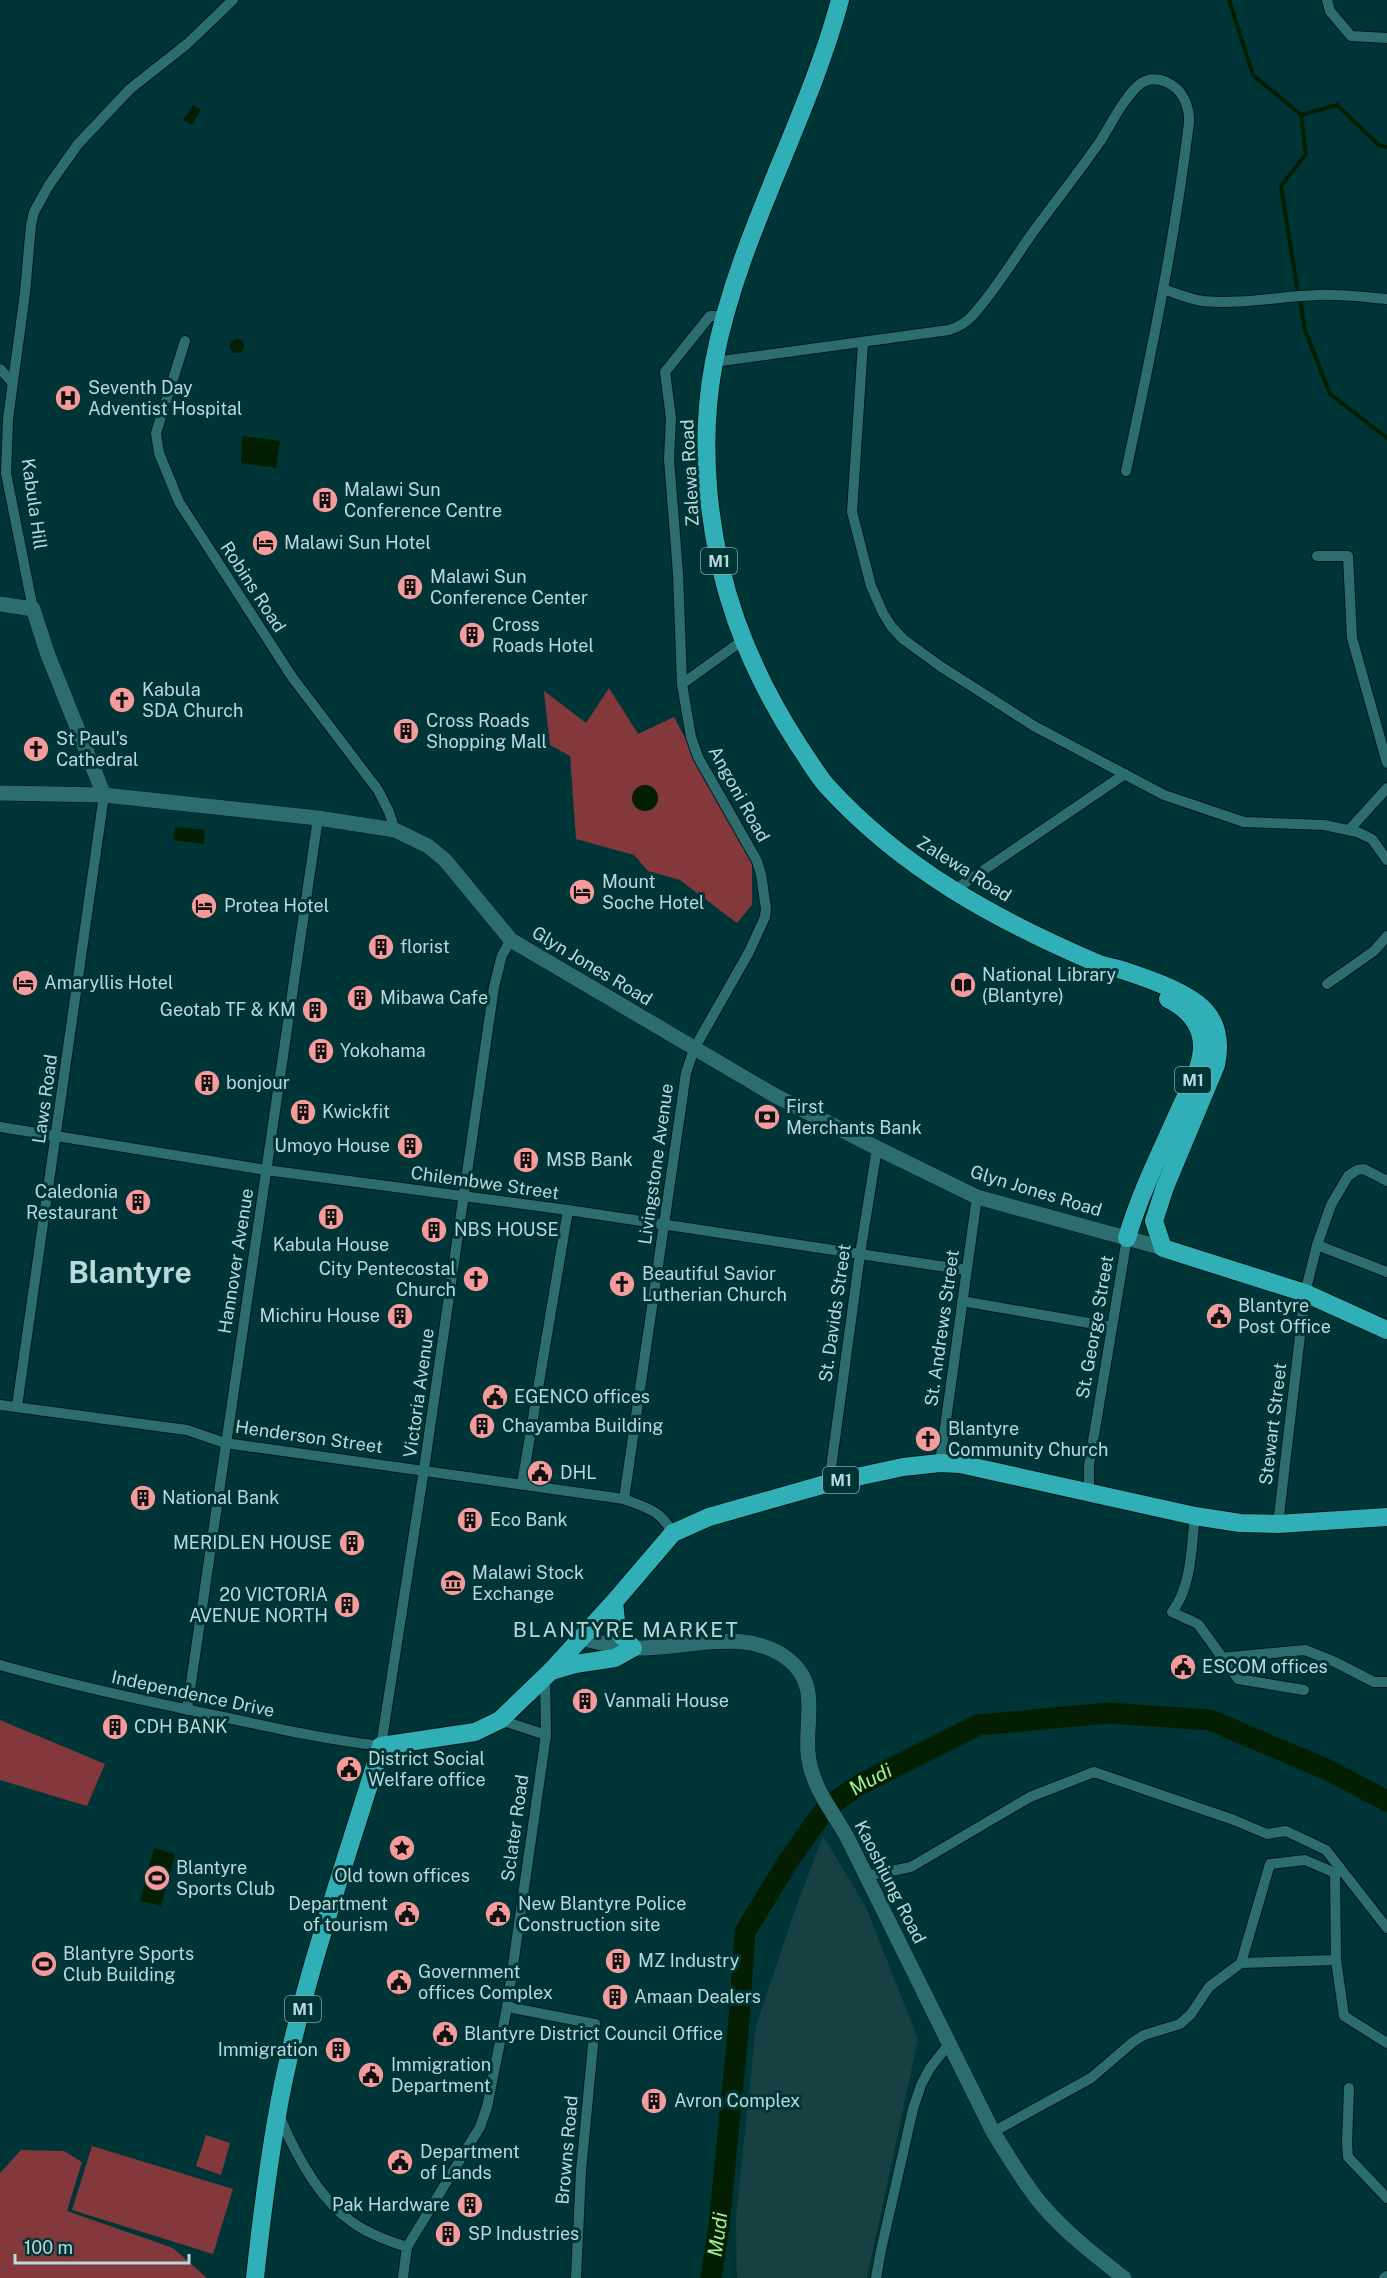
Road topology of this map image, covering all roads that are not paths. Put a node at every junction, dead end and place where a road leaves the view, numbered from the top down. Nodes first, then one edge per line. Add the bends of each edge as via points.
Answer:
1 (233, 0) edge
2 (840, 0) edge
3 (1327, 0) edge
4 (1387, 38) edge
5 (1163, 289) junction
6 (1387, 299) edge
7 (725, 315) junction
8 (185, 341) dead end
9 (863, 343) junction
10 (714, 362) junction
11 (0, 369) edge
12 (12, 382) junction
13 (1126, 471) dead end
14 (1317, 556) dead end
15 (0, 604) edge
16 (33, 609) junction
17 (743, 640) junction
18 (682, 684) junction
19 (1387, 763) edge
20 (1125, 774) junction
21 (1387, 788) edge
22 (0, 793) edge
23 (104, 795) junction
24 (318, 818) junction
25 (395, 830) junction
26 (1349, 830) junction
27 (1387, 860) edge
28 (954, 891) junction
29 (1387, 936) edge
30 (511, 940) junction
31 (1103, 965) junction
32 (1327, 984) dead end
33 (694, 1049) junction
34 (0, 1127) edge
35 (57, 1134) junction
36 (877, 1148) junction
37 (266, 1170) junction
38 (1387, 1181) edge
39 (465, 1197) junction
40 (978, 1197) junction
41 (568, 1210) junction
42 (663, 1224) junction
43 (1127, 1238) junction
44 (1317, 1245) junction
45 (1163, 1248) junction
46 (860, 1254) junction
47 (966, 1270) junction
48 (1387, 1272) edge
49 (1305, 1293) junction
50 (962, 1301) junction
51 (1112, 1327) junction
52 (1387, 1330) edge
53 (0, 1405) edge
54 (17, 1406) junction
55 (225, 1443) junction
56 (940, 1463) junction
57 (424, 1469) junction
58 (829, 1483) junction
59 (522, 1484) junction
60 (1089, 1494) junction
61 (624, 1499) junction
62 (1195, 1516) junction
63 (1387, 1518) edge
64 (1278, 1524) junction
65 (674, 1533) junction
66 (614, 1602) junction
67 (580, 1638) junction
68 (633, 1648) junction
69 (1221, 1658) junction
70 (0, 1665) edge
71 (548, 1674) junction
72 (1387, 1683) edge
73 (1304, 1690) dead end
74 (187, 1710) junction
75 (500, 1720) junction
76 (546, 1735) junction
77 (381, 1746) junction
78 (867, 1876) junction
79 (1387, 1928) edge
80 (1336, 1960) junction
81 (1241, 1964) junction
82 (507, 2007) junction
83 (1387, 2043) edge
84 (949, 2044) junction
85 (1349, 2088) dead end
86 (279, 2113) junction
87 (993, 2132) junction
88 (1387, 2198) edge
89 (407, 2247) junction
90 (255, 2278) edge
91 (403, 2278) edge
92 (576, 2278) edge
93 (876, 2278) edge
94 (1124, 2278) edge

1 - 12 street, Kabula Hill via 187,44 130,89 78,144 39,202 31,225
2 - 7 highway, Zalewa Road / M1 via 823,57
3 - 4 street via 1330,11 1351,36
5 - 6 street via 1204,301 1315,295
5 - 9 street via 1190,117 1178,90 1162,79 1141,83 1129,97 990,292 962,325
5 - 13 street
7 - 10 highway, Zalewa Road / M1
7 - 18 street, Angoni Road via 710,316 665,372 671,418 669,459
8 - 25 street, Robins Road via 156,433 159,453 179,502 297,684 378,790
9 - 10 street
9 - 20 street via 852,512 871,586 891,626 987,697
10 - 17 highway, Zalewa Road / M1 via 707,414 712,518 723,583
11 - 12 street
12 - 16 street, Kabula Hill via 6,473
14 - 19 street via 1348,556 1352,638
15 - 16 street
16 - 23 street, Kabula Hill
17 - 18 street
17 - 28 highway, Zalewa Road / M1 via 784,723 823,782 876,835
18 - 33 street, Angoni Road via 698,757 757,861 766,909 749,952
20 - 26 street via 1164,795 1245,822 1324,825
20 - 28 street
21 - 26 street
22 - 23 street, Glyn Jones Road
23 - 24 street, Glyn Jones Road
23 - 35 street, Laws Road
24 - 25 street, Glyn Jones Road
24 - 37 street, Hannover Avenue
25 - 30 street, Glyn Jones Road via 428,846 445,860
26 - 27 street via 1372,838
28 - 31 highway, Zalewa Road / M1 via 1002,919
29 - 32 street via 1374,951
30 - 33 street, Glyn Jones Road
30 - 39 street, Victoria Avenue via 502,955 494,987
31 - 43 highway, Zalewa Road / M1 via 1118,978 1184,1008 1201,1037 1202,1050 1193,1079
31 - 45 highway, Zalewa Road / M1 via 1182,994 1208,1013 1218,1036 1216,1065 1154,1221
33 - 36 street, Glyn Jones Road
33 - 42 street, Livingstone Avenue via 681,1099
34 - 35 street, Chilembwe Street
35 - 37 street, Chilembwe Street
35 - 54 street, Laws Road
36 - 40 street, Glyn Jones Road
36 - 46 street, St. Davids Street
37 - 39 street, Chilembwe Street
37 - 55 street, Hannover Avenue
38 - 44 street, Stewart Street via 1364,1169 1348,1176 1331,1206
39 - 41 street, Chilembwe Street
39 - 57 street, Victoria Avenue
40 - 43 street, Glyn Jones Road
40 - 47 street, St. Andrews Street
41 - 42 street, Chilembwe Street
41 - 59 street
42 - 46 street, Chilembwe Street
42 - 61 street, Livingstone Avenue
43 - 45 street, Glyn Jones Road
43 - 51 street, St. George Street
44 - 48 street
44 - 49 street, Stewart Street
45 - 49 highway
46 - 47 street, Chilembwe Street
46 - 58 street, St. Davids Street
47 - 50 street, St. Andrews Street
49 - 52 highway
49 - 64 street, Stewart Street
50 - 51 street
50 - 56 street, St. Andrews Street
51 - 60 street, St. George Street via 1089,1465
53 - 54 street, Henderson Street
54 - 55 street, Henderson Street via 187,1430
55 - 57 street, Henderson Street
55 - 74 street, Hannover Avenue
56 - 58 highway, M1
56 - 60 highway, M1 via 960,1464
57 - 59 street, Henderson Street
57 - 77 street, Victoria Avenue
58 - 65 highway, M1 via 709,1516
59 - 61 street, Henderson Street
60 - 62 highway, M1
61 - 65 street, Henderson Street via 652,1510 665,1519
62 - 64 highway, M1
62 - 69 street via 1190,1563 1181,1600 1172,1612 1198,1624
63 - 64 highway, M1
65 - 66 highway, M1
66 - 67 highway, M1
66 - 68 highway via 618,1630
67 - 68 street, Kaoshiung Road
67 - 71 highway, M1
68 - 71 highway via 615,1658 575,1664
68 - 78 street, Kaoshiung Road via 729,1641 768,1648 788,1659 802,1674 807,1687 811,1769
69 - 72 street via 1305,1650 1374,1682
69 - 73 street via 1238,1679
70 - 74 street, Independence Drive
71 - 75 highway, M1
71 - 76 street, Sclater Road
74 - 77 street, Independence Drive
75 - 76 street
75 - 77 highway, M1 via 475,1732
76 - 82 street, Sclater Road
77 - 86 highway, M1 via 315,1963
78 - 79 street via 911,1867 1030,1797 1094,1772 1267,1834 1286,1831 1326,1850
78 - 84 street, Kaoshiung Road
80 - 81 street
80 - 81 street via 1335,1873 1305,1860 1270,1864
80 - 83 street via 1344,2016
81 - 87 street via 1209,1987 1180,2024 1144,2035 1091,2078
82 - 89 street, Sclater Road via 488,2107 480,2127
82 - 92 street, Browns Road via 595,2024
84 - 87 street, Kaoshiung Road
84 - 93 street via 930,2068 916,2101
85 - 88 street via 1348,2157
86 - 89 street via 309,2175 335,2207 370,2233
86 - 90 highway, M1
87 - 94 street, Kaoshiung Road via 1043,2206 1077,2241
89 - 91 street

